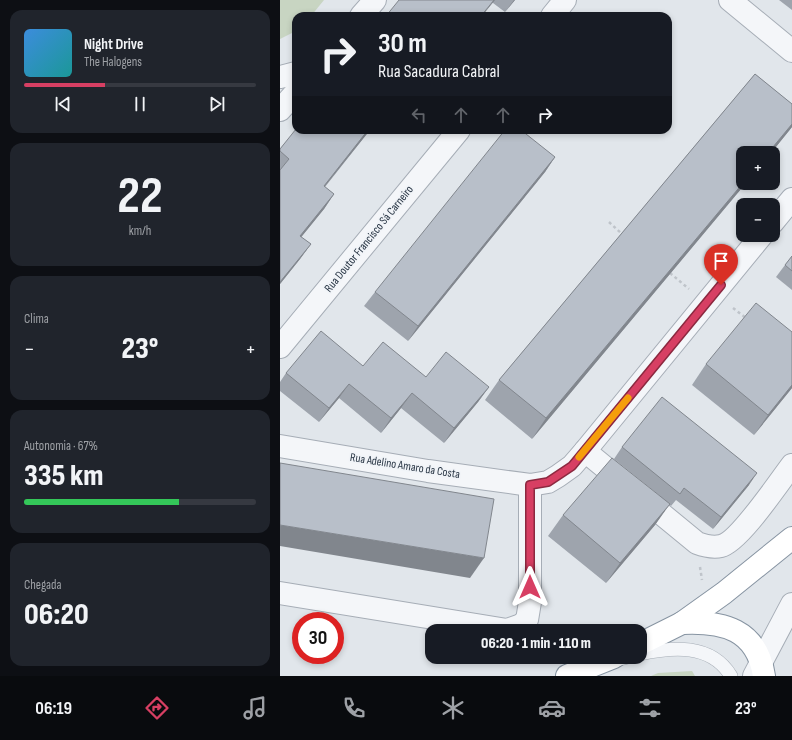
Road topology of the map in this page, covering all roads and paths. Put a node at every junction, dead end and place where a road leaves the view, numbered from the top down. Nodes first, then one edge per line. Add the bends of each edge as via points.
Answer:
1 (375, 0) edge
2 (565, 0) edge
3 (730, 0) edge
4 (364, 12) edge
5 (555, 12) edge
6 (792, 51) edge
7 (292, 74) edge
8 (280, 77) edge
9 (292, 96) edge
10 (280, 110) edge
11 (456, 134) edge
12 (791, 202) edge
13 (780, 214) edge
14 (609, 222) dead end
15 (623, 235) edge
16 (756, 242) edge
17 (706, 304) junction
18 (749, 321) edge
19 (280, 347) edge
20 (280, 446) edge
21 (585, 451) junction
22 (792, 465) edge
23 (530, 485) junction
24 (792, 538) edge
25 (280, 593) edge
26 (792, 604) edge
27 (682, 623) junction
28 (647, 640) edge
29 (647, 653) edge
30 (598, 664) edge
31 (760, 671) edge
32 (567, 676) edge
33 (730, 676) edge

1 - 4 street
2 - 5 street
3 - 6 street
7 - 8 street
9 - 10 street
11 - 19 street, Rua Doutor Francisco Sá Carneiro
12 - 13 street
14 - 15 path
16 - 17 street, Rua Adelino Amaro da Costa
17 - 18 path via 716,312 724,302
17 - 21 street, Rua Adelino Amaro da Costa
20 - 23 street, Rua Adelino Amaro da Costa
21 - 22 street via 697,543 706,547 721,546 736,537
21 - 23 street, Rua Adelino Amaro da Costa via 572,466 558,476 548,482
23 - 25 street via 530,602 526,620 515,628 507,630
24 - 27 highway via 724,594
26 - 31 street
27 - 28 highway
27 - 31 highway via 706,622 731,628 746,639
29 - 33 lane via 689,648 703,652 719,662
30 - 32 highway

